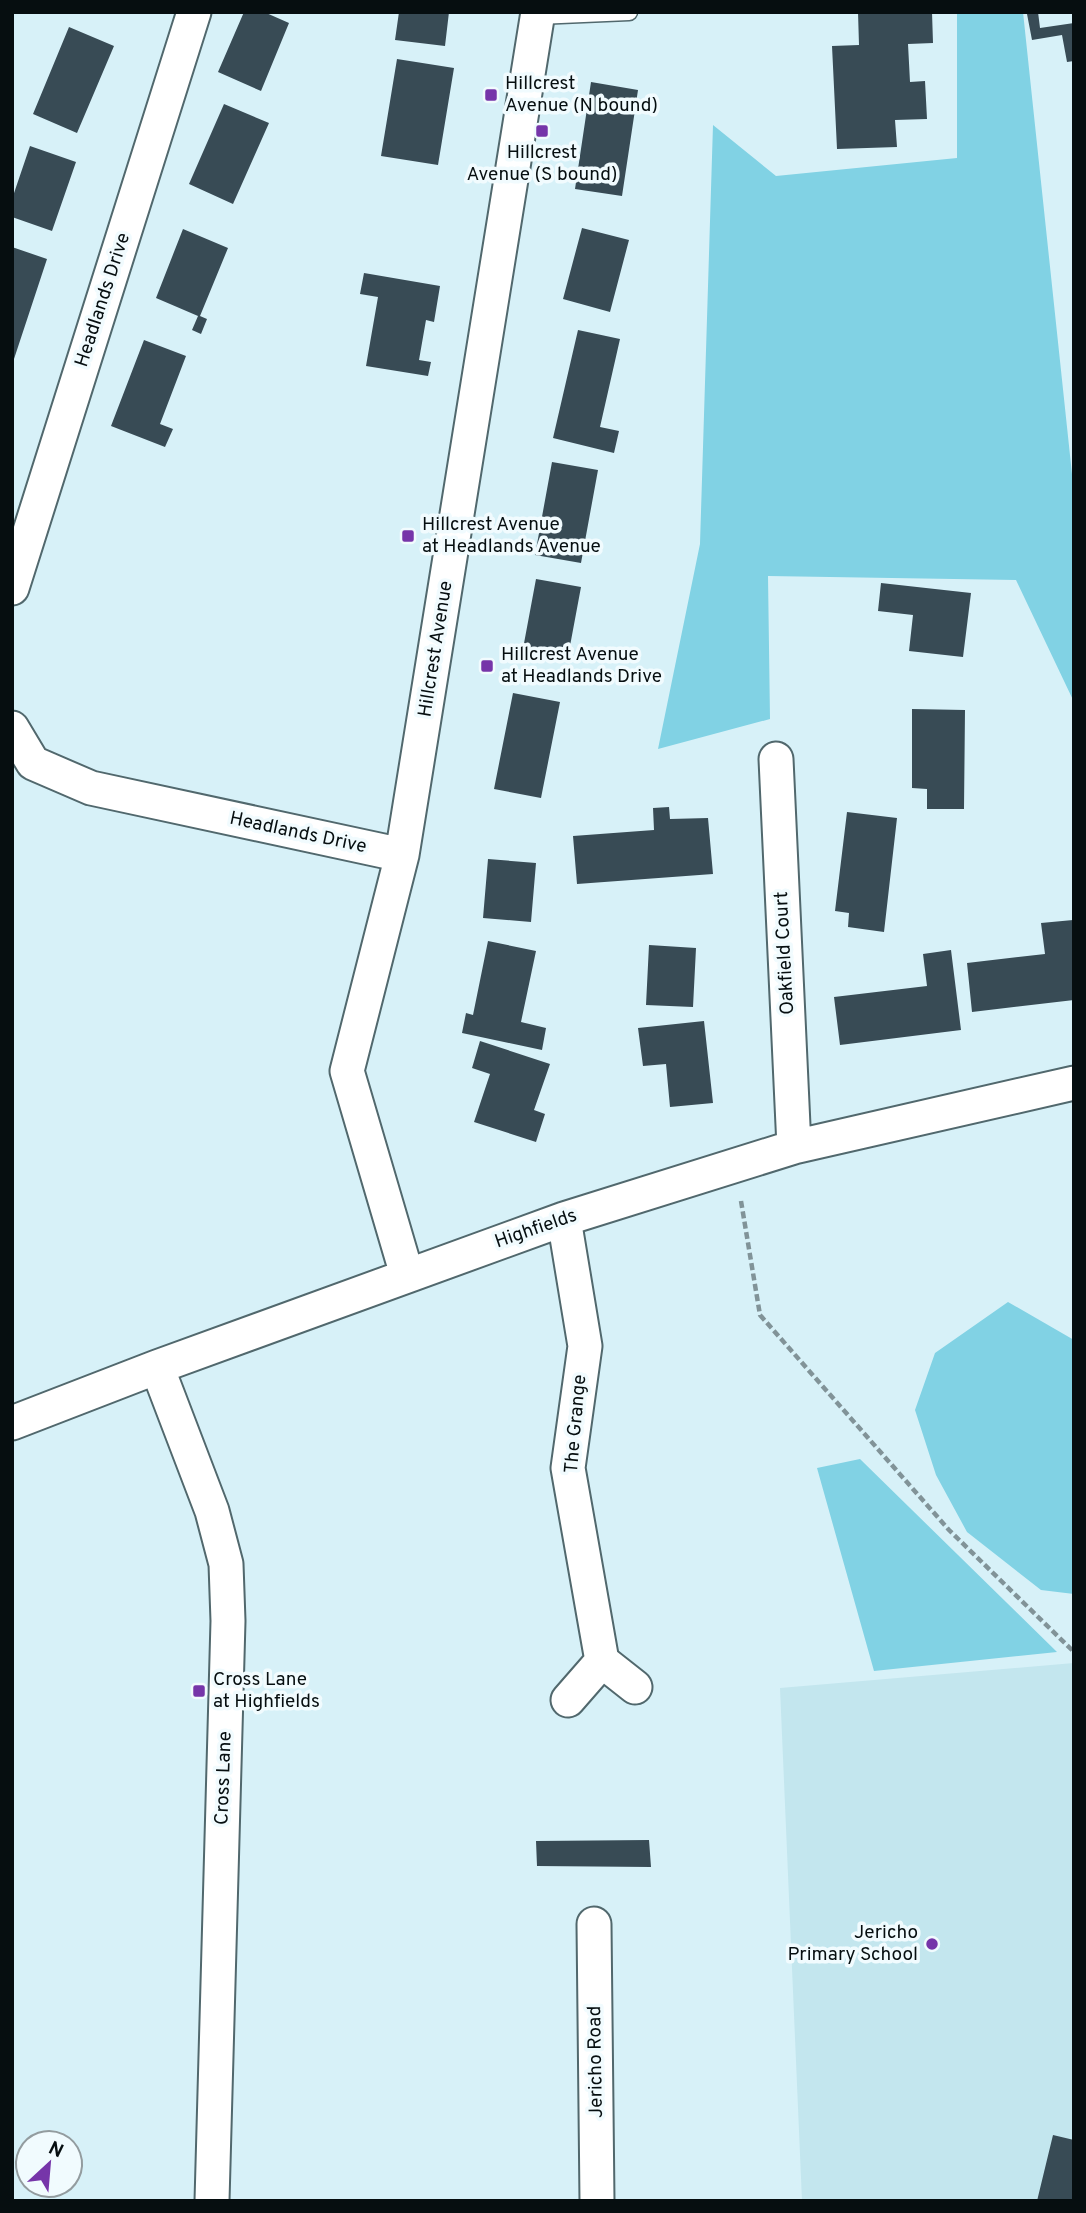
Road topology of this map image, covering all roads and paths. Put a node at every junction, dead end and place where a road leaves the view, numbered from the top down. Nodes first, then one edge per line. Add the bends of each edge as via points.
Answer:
1 (194, 12) edge
2 (629, 12) edge
3 (538, 14) edge
4 (12, 588) edge
5 (12, 728) edge
6 (776, 759) dead end
7 (402, 855) junction
8 (1074, 1083) edge
9 (794, 1147) junction
10 (735, 1165) junction
11 (564, 1219) junction
12 (407, 1275) junction
13 (157, 1367) junction
14 (12, 1423) edge
15 (1074, 1652) edge
16 (602, 1661) junction
17 (635, 1687) dead end
18 (568, 1700) dead end
19 (594, 1924) dead end
20 (212, 2201) edge
21 (597, 2201) edge

1 - 4 street, Headlands Drive
2 - 3 lane
3 - 7 street, Hillcrest Avenue
5 - 7 street, Headlands Drive via 33,763 91,788
6 - 9 street, Oakfield Court
7 - 12 street, Hillcrest Avenue via 347,1071
8 - 9 street, Highfields
9 - 10 street, Highfields
10 - 11 street, Highfields
10 - 15 path via 760,1315 949,1530
11 - 12 street, Highfields
11 - 16 street, The Grange via 584,1346 568,1468
12 - 13 street, Highfields
13 - 14 street, Highfields
13 - 20 street, Cross Lane via 212,1510 226,1564
16 - 17 street
16 - 18 street
19 - 21 street, Jericho Road

